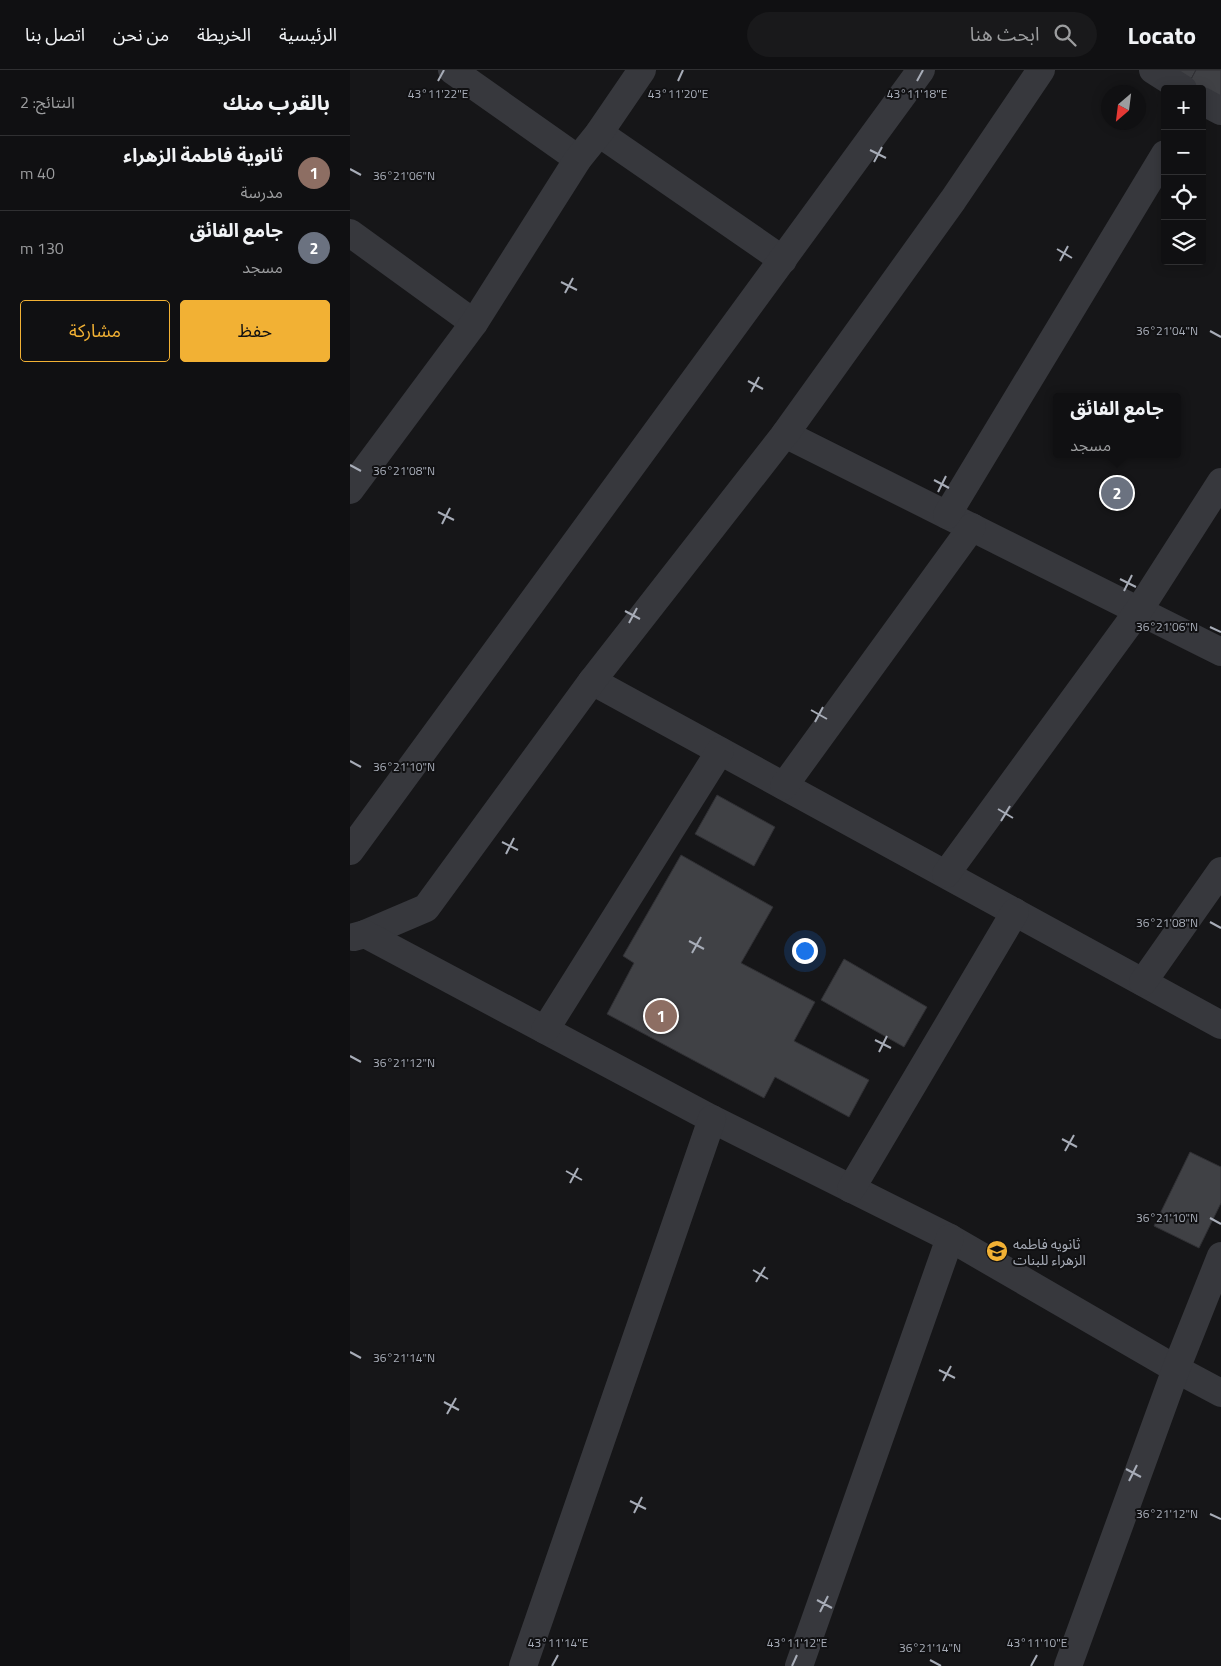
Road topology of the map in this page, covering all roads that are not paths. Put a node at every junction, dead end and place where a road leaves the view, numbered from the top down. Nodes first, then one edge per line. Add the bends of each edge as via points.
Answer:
1 (452, 70) edge
2 (642, 70) edge
3 (922, 70) edge
4 (1041, 70) edge
5 (1153, 70) edge
6 (1177, 85) edge
7 (1206, 103) edge
8 (1221, 111) edge
9 (599, 132) junction
10 (578, 159) junction
11 (1161, 161) edge
12 (350, 233) edge
13 (783, 260) junction
14 (474, 323) junction
15 (785, 434) junction
16 (354, 478) edge
17 (1221, 482) edge
18 (947, 515) junction
19 (972, 527) junction
20 (1139, 610) junction
21 (1221, 652) edge
22 (592, 681) junction
23 (720, 751) junction
24 (784, 786) junction
25 (350, 851) edge
26 (1221, 871) edge
27 (946, 874) junction
28 (1015, 912) junction
29 (358, 936) edge
30 (1143, 982) junction
31 (1221, 1025) edge
32 (545, 1030) junction
33 (712, 1119) junction
34 (851, 1189) junction
35 (950, 1238) junction
36 (1221, 1256) edge
37 (1176, 1369) junction
38 (1221, 1393) edge
39 (523, 1666) edge
40 (799, 1666) edge
41 (1068, 1666) edge

1 - 10 street
2 - 9 street
3 - 13 street
4 - 15 street via 953,200
5 - 6 street
7 - 8 street
9 - 10 street
9 - 13 street
10 - 14 street
11 - 18 street
12 - 14 street
13 - 25 street
14 - 16 street
15 - 18 street
15 - 22 street
17 - 20 street
18 - 19 street
19 - 20 street
19 - 24 street
20 - 21 street
20 - 27 street
22 - 23 street
22 - 29 street via 426,908
23 - 24 street
23 - 32 street
24 - 27 street
26 - 30 street
27 - 28 street
28 - 30 street
28 - 34 street
29 - 32 street
30 - 31 street
32 - 33 street
33 - 34 street
33 - 39 street
34 - 35 street
35 - 37 street
35 - 40 street
36 - 37 street
37 - 38 street
37 - 41 street

